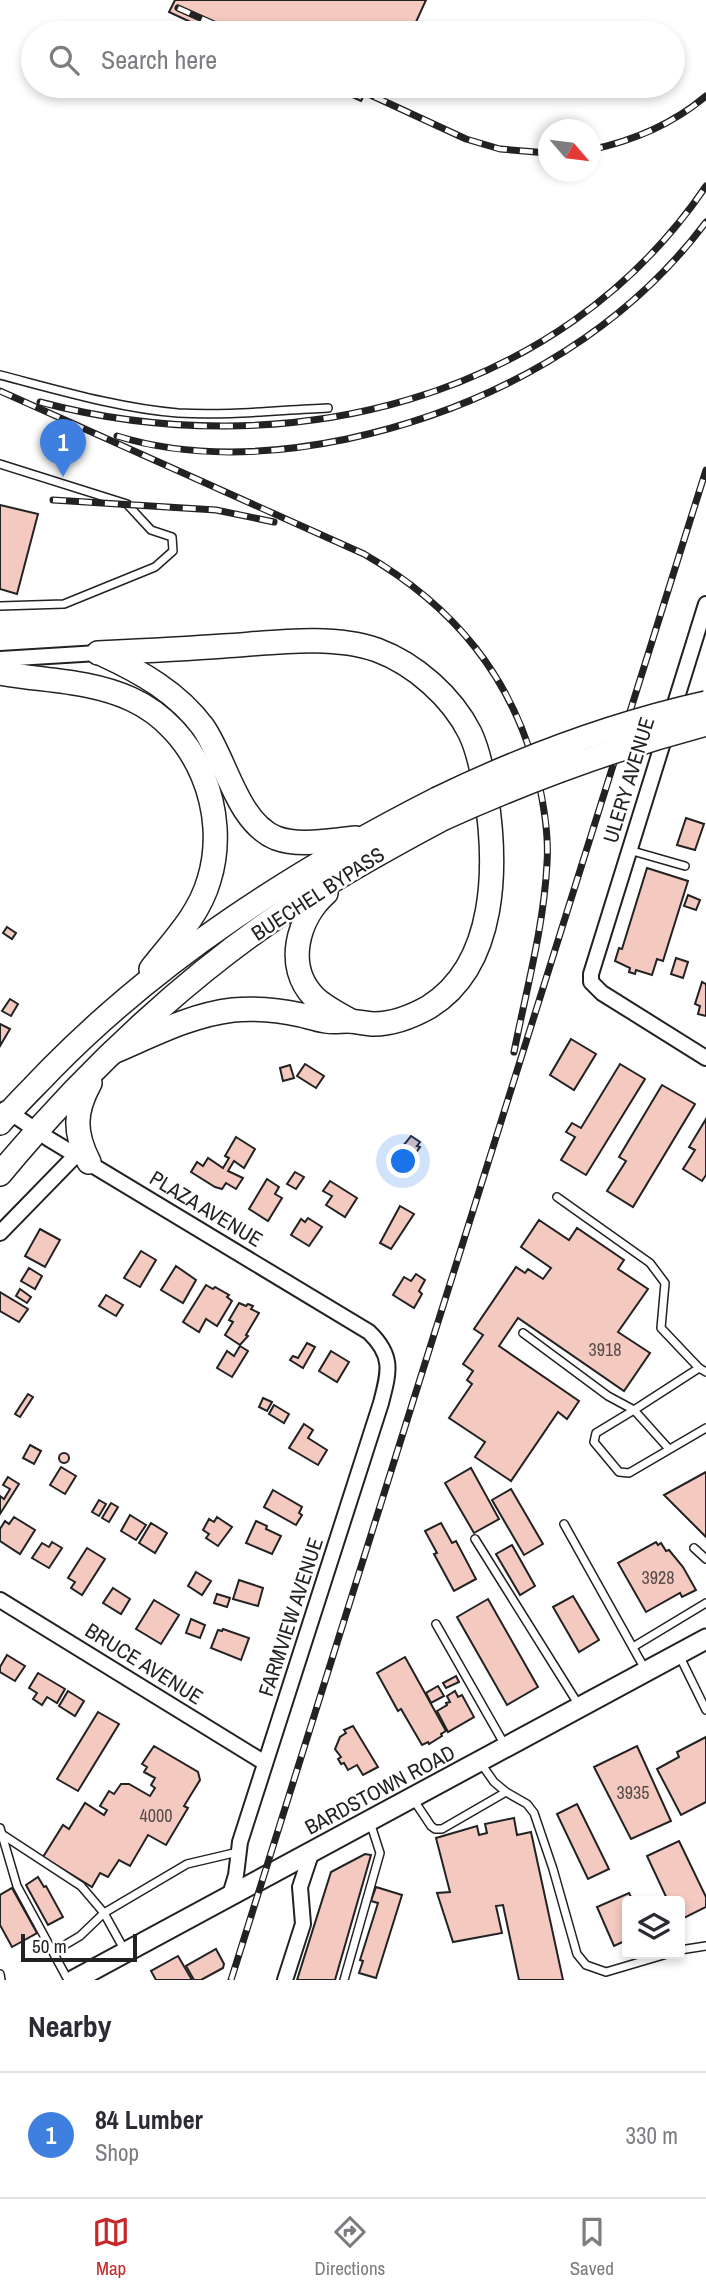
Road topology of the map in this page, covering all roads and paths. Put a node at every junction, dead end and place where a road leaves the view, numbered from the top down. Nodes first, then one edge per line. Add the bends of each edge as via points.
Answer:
1 (0, 375) edge
2 (328, 408) dead end
3 (0, 464) edge
4 (706, 604) edge
5 (0, 606) edge
6 (97, 653) junction
7 (0, 659) edge
8 (0, 673) edge
9 (706, 704) edge
10 (706, 724) edge
11 (440, 809) junction
12 (362, 838) junction
13 (629, 850) junction
14 (358, 866) junction
15 (685, 866) dead end
16 (134, 993) junction
17 (351, 1021) junction
18 (706, 1058) edge
19 (106, 1059) junction
20 (3, 1114) edge
21 (38, 1130) junction
22 (82, 1159) junction
23 (0, 1174) edge
24 (557, 1197) dead end
25 (0, 1233) edge
26 (523, 1333) dead end
27 (385, 1352) joint
28 (702, 1370) edge
29 (634, 1410) junction
30 (706, 1428) edge
31 (669, 1449) junction
32 (564, 1524) dead end
33 (475, 1539) dead end
34 (694, 1548) dead end
35 (706, 1559) edge
36 (0, 1600) edge
37 (706, 1603) edge
38 (436, 1624) dead end
39 (706, 1639) edge
40 (633, 1647) junction
41 (678, 1654) junction
42 (647, 1672) junction
43 (580, 1708) junction
44 (706, 1710) edge
45 (506, 1748) junction
46 (480, 1762) junction
47 (265, 1763) junction
48 (506, 1792) junction
49 (413, 1798) junction
50 (370, 1821) junction
51 (1, 1832) edge
52 (238, 1852) junction
53 (311, 1854) junction
54 (230, 1895) junction
55 (104, 1913) junction
56 (706, 1946) edge
57 (685, 1949) edge
58 (53, 1952) junction
59 (126, 1952) junction
60 (650, 1959) edge
61 (0, 1974) edge
62 (1, 1980) edge
63 (68, 1980) edge
64 (74, 1980) edge
65 (285, 1980) edge
66 (344, 1980) edge

1 - 2 lane via 146,410 247,414
3 - 5 lane via 127,504 151,530 172,537 173,551 155,567 64,604
4 - 13 street, ULERY AVENUE
6 - 7 street
6 - 12 main road via 138,671 191,713 210,739 245,810 265,832 296,842
6 - 17 main road via 303,642 355,645 388,654 405,665 439,691 463,722 484,783 492,857 489,901 477,947 450,988 428,1007 387,1023
8 - 16 main road via 91,685 131,699 181,738 201,773 215,825 209,881 191,919
9 - 11 main road, BUECHEL BYPASS, bridge via 655,715 517,762
10 - 11 main road, BUECHEL BYPASS, bridge
11 - 12 main road, BUECHEL BYPASS
11 - 14 main road, BUECHEL BYPASS
12 - 16 main road, BUECHEL BYPASS via 212,933
13 - 15 lane
13 - 18 street, ULERY AVENUE via 591,982
14 - 17 main road via 311,910 297,953 299,970 310,991
14 - 19 main road, BUECHEL BYPASS via 229,952
16 - 20 main road, BUECHEL BYPASS
17 - 19 main road via 232,1010 184,1022
19 - 21 main road, BUECHEL BYPASS
19 - 22 main road via 83,1096 77,1118
20 - 21 street, PLAZA AVENUE
21 - 22 street, PLAZA AVENUE
21 - 23 main road, BUECHEL BYPASS
22 - 25 street
22 - 27 street, PLAZA AVENUE via 369,1332
24 - 28 lane via 650,1263 665,1283 662,1328
26 - 29 lane
27 - 47 street, FARMVIEW AVENUE via 388,1377 381,1403
28 - 29 lane
29 - 31 lane
29 - 31 lane via 596,1433 593,1442 619,1472 629,1473
30 - 31 lane
32 - 40 lane
33 - 43 lane
34 - 35 lane
36 - 47 street, BRUCE AVENUE
37 - 40 lane
38 - 45 lane
39 - 41 main road, BARDSTOWN ROAD
40 - 42 lane
41 - 42 main road, BARDSTOWN ROAD
41 - 44 lane
42 - 43 main road, BARDSTOWN ROAD
43 - 45 main road, BARDSTOWN ROAD
45 - 46 main road, BARDSTOWN ROAD
46 - 48 lane
46 - 49 main road, BARDSTOWN ROAD
47 - 52 street, FARMVIEW AVENUE
48 - 49 lane via 442,1829 431,1826
48 - 60 lane via 534,1813 577,1954 586,1965 606,1972
49 - 50 main road, BARDSTOWN ROAD
50 - 53 main road, BARDSTOWN ROAD
50 - 66 lane via 380,1853
51 - 55 lane via 81,1885
51 - 58 lane via 17,1886
52 - 54 street, FARMVIEW AVENUE
52 - 55 lane via 187,1864
53 - 54 main road, BARDSTOWN ROAD
53 - 65 street via 300,1887 303,1924
54 - 59 main road, BARDSTOWN ROAD
55 - 58 lane via 80,1936
55 - 59 lane
56 - 57 lane
58 - 63 lane
59 - 64 main road, BARDSTOWN ROAD
61 - 62 lane

